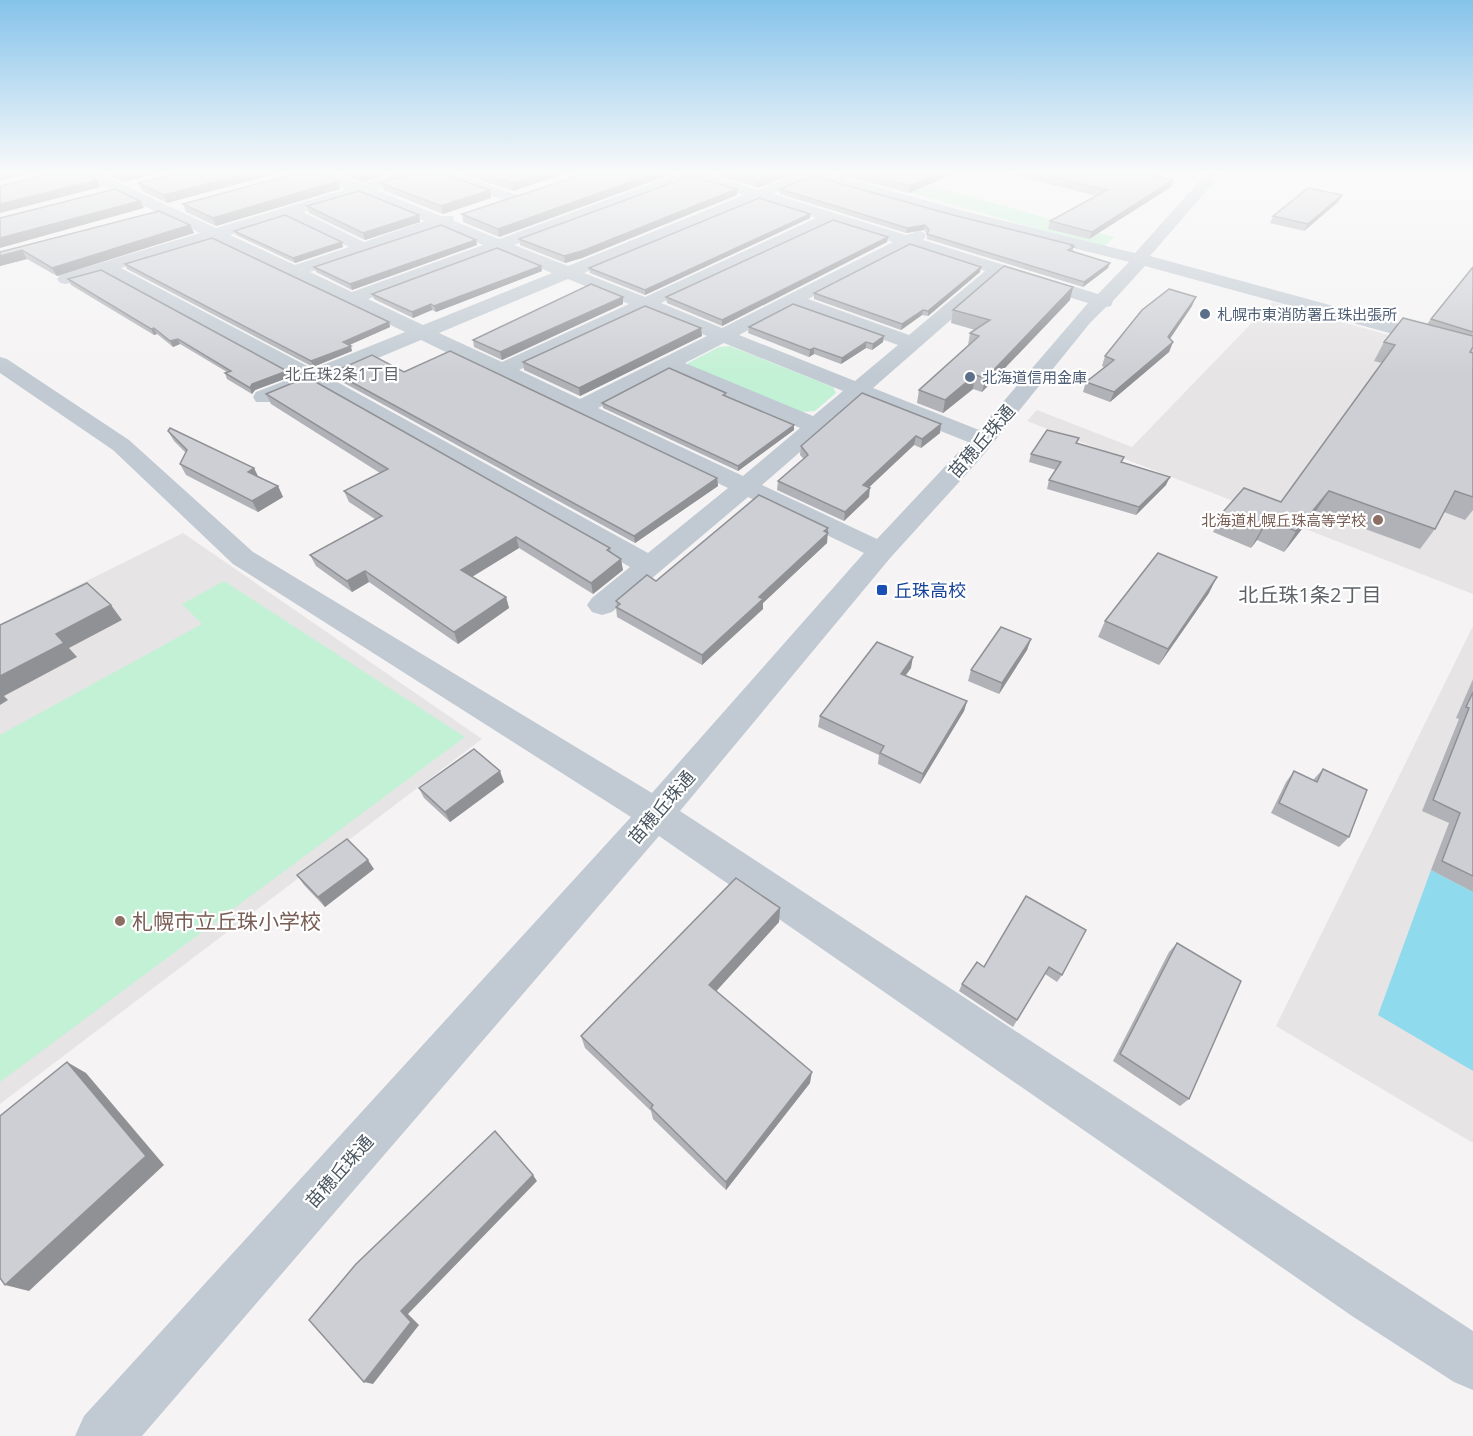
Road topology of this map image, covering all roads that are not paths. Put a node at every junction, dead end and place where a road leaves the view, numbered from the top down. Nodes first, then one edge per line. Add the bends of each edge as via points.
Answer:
1 (189, 241) edge
2 (227, 241) edge
3 (349, 241) edge
4 (384, 241) edge
5 (485, 241) edge
6 (510, 241) edge
7 (643, 241) edge
8 (780, 241) edge
9 (908, 241) joint
10 (1063, 241) edge
11 (1156, 241) edge
12 (497, 246) junction
13 (364, 248) junction
14 (1139, 260) junction
15 (105, 267) junction
16 (998, 269) junction
17 (293, 272) junction
18 (566, 272) junction
19 (66, 279) edge
20 (351, 299) junction
21 (792, 300) junction
22 (1104, 302) junction
23 (647, 303) junction
24 (419, 332) junction
25 (723, 335) junction
26 (913, 343) junction
27 (1473, 350) edge
28 (0, 363) edge
29 (668, 363) junction
30 (501, 371) junction
31 (312, 376) junction
32 (859, 389) junction
33 (264, 397) dead end
34 (580, 408) junction
35 (816, 426) junction
36 (983, 440) junction
37 (746, 486) junction
38 (881, 551) junction
39 (650, 566) junction
40 (602, 605) dead end
41 (656, 814) junction
42 (1473, 1363) edge
43 (104, 1436) edge

1 - 15 street
2 - 17 street
3 - 13 street
4 - 13 street
5 - 12 street
6 - 12 street
7 - 18 street
8 - 23 street
9 - 16 street
9 - 21 street
10 - 14 street
11 - 14 street, 苗穂丘珠通
12 - 18 street
12 - 20 street
13 - 17 street
14 - 22 street, 苗穂丘珠通
14 - 27 street
15 - 19 street
15 - 31 street
16 - 22 street
16 - 26 street
17 - 20 street
18 - 23 street
18 - 24 street
20 - 24 street
21 - 25 street
21 - 26 street
22 - 36 street, 苗穂丘珠通 via 1083,319
23 - 25 street
23 - 30 street
24 - 30 street
24 - 31 street
25 - 29 street
25 - 32 street
26 - 32 street
28 - 41 street via 122,445 243,558
29 - 34 street
29 - 35 street
30 - 34 street
31 - 33 street
31 - 39 street
32 - 35 street
32 - 36 street
34 - 37 street
35 - 37 street
36 - 38 street, 苗穂丘珠通
37 - 38 street
37 - 39 street
38 - 41 street, 苗穂丘珠通
39 - 40 street
41 - 42 street
41 - 43 street, 苗穂丘珠通

